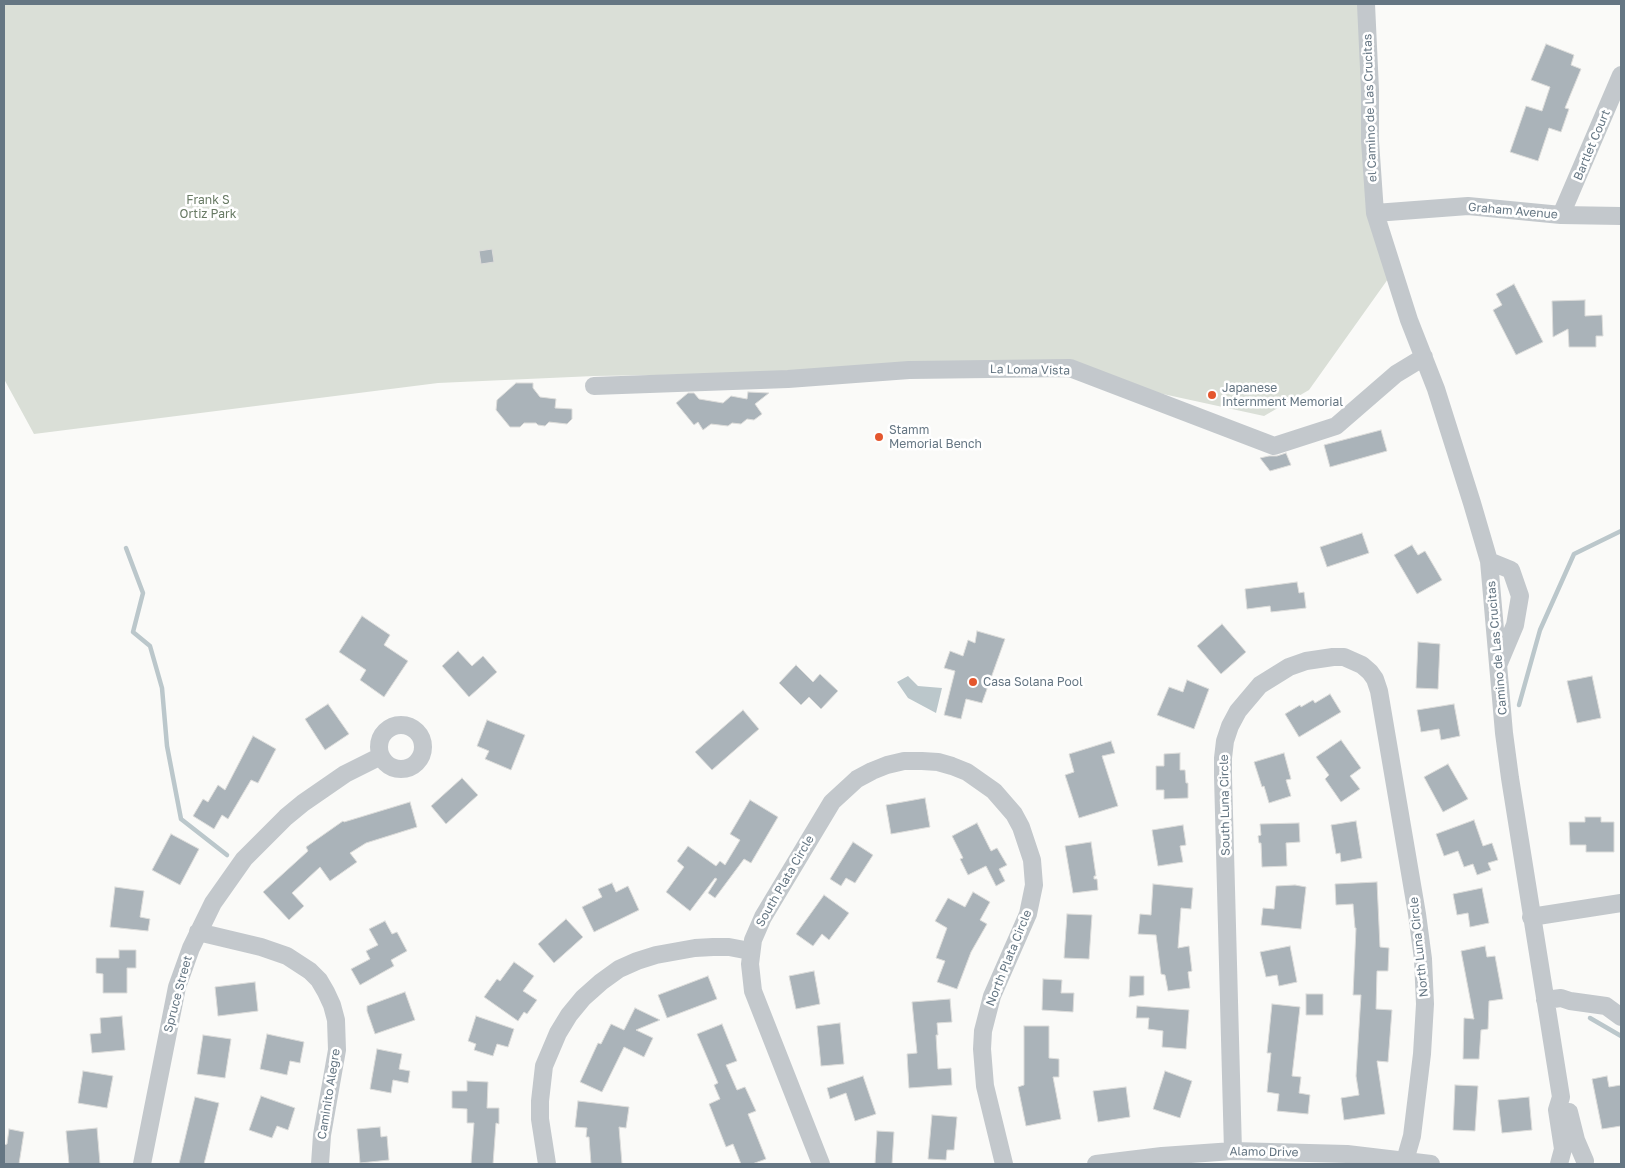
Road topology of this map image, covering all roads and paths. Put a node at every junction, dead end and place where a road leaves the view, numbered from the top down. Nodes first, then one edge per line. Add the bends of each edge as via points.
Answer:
1 (1366, 4) edge
2 (1621, 75) edge
3 (1375, 213) junction
4 (1561, 215) junction
5 (1621, 216) edge
6 (1424, 357) junction
7 (594, 386) dead end
8 (1489, 561) junction
9 (1498, 664) junction
10 (381, 756) dead end
11 (1391, 764) joint
12 (1014, 814) joint
13 (1621, 903) edge
14 (1531, 917) junction
15 (198, 932) junction
16 (750, 951) junction
17 (1545, 1000) junction
18 (1621, 1017) edge
19 (1561, 1097) junction
20 (1224, 1156) edge
21 (1405, 1162) edge
22 (1587, 1162) edge
23 (142, 1164) edge
24 (320, 1164) edge
25 (547, 1164) edge
26 (821, 1164) edge
27 (1004, 1164) edge
28 (1096, 1164) edge
29 (1431, 1164) edge
30 (1559, 1164) edge

1 - 3 street, el Camino de Las Crucitas
2 - 4 street, Bartlet Court
3 - 4 street, Graham Avenue via 1468,206
3 - 6 street, Camino de Las Crucitas
4 - 5 street, Graham Avenue
6 - 7 street, La Loma Vista via 1396,374 1336,426 1274,446 1070,368 909,370 788,379
6 - 8 street, Camino de Las Crucitas
8 - 9 street, Camino de Las Crucitas
8 - 9 street via 1510,570 1520,596 1515,625
9 - 14 street, Camino de Las Crucitas via 1509,769
10 - 15 street, Spruce Street via 324,788 270,831 232,874
11 - 20 street, South Luna Circle via 1375,680 1362,665 1344,658 1306,661 1274,675 1248,697 1230,726 1223,758
11 - 21 street, North Luna Circle via 1419,929 1425,996 1422,1054 1412,1136
12 - 16 street, South Plata Circle via 982,782 952,766 938,762 904,761 872,771 857,779 832,802 764,917
12 - 27 street, North Plata Circle via 1032,860 1033,893 1023,928 992,996 982,1049 985,1086
13 - 14 street
14 - 17 street, Camino de Las Crucitas
15 - 23 street, Spruce Street via 184,966 172,1010
15 - 24 street, Caminito Alegre via 261,946 287,956 310,971 326,992 336,1020 337,1050
16 - 25 street via 729,947 695,948 637,960 600,982 584,998 569,1015 544,1066 540,1120
16 - 26 street, South Plata Circle via 753,991
17 - 18 street via 1562,998 1606,1006
17 - 19 street, Camino de Las Crucitas
19 - 22 street, Camino de Las Crucitas via 1569,1109 1576,1140
19 - 30 street, Camino de Las Crucitas via 1557,1110 1563,1155
20 - 21 street, Alamo Drive via 1338,1153
20 - 28 street, Alamo Drive via 1152,1157
21 - 29 street, Alamo Drive
22 - 30 street via 1571,1158

